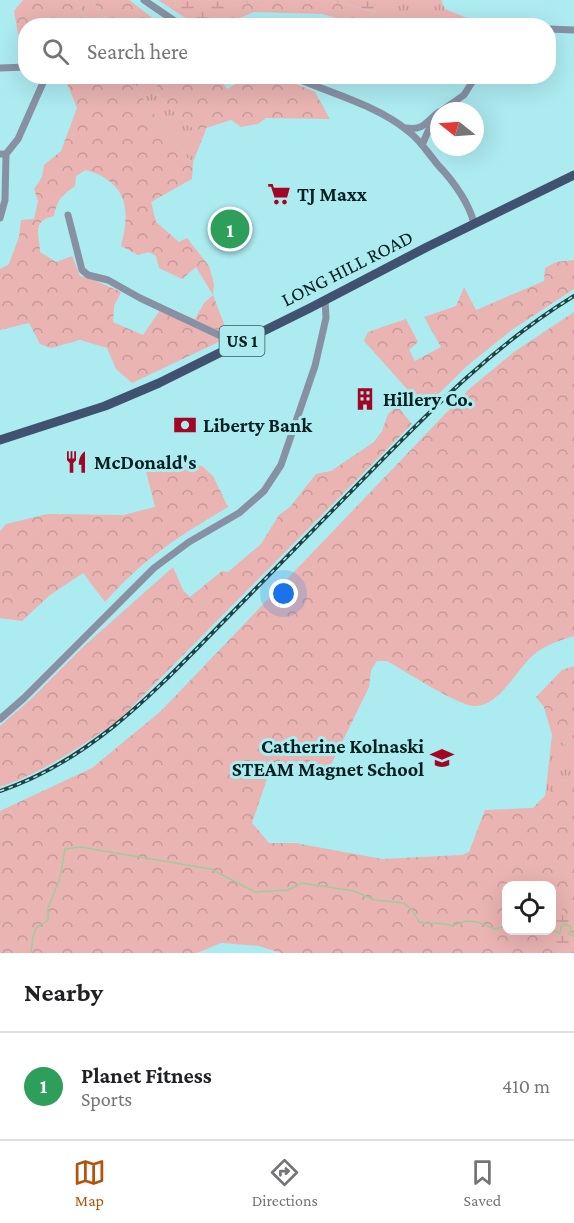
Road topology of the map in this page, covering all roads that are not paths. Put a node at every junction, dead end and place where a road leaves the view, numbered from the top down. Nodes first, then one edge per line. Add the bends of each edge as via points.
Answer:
1 (144, 0) edge
2 (170, 18) edge
3 (556, 29) edge
4 (574, 30) edge
5 (18, 67) edge
6 (0, 68) edge
7 (42, 84) edge
8 (310, 84) edge
9 (471, 84) edge
10 (454, 102) edge
11 (430, 120) edge
12 (430, 125) edge
13 (404, 128) junction
14 (422, 145) junction
15 (3, 154) edge
16 (574, 175) edge
17 (68, 215) dead end
18 (0, 218) edge
19 (474, 223) junction
20 (326, 300) junction
21 (232, 346) junction
22 (0, 440) edge
23 (0, 719) edge

1 - 2 street
3 - 4 street
5 - 6 street
7 - 15 street via 18,139
8 - 13 street
9 - 10 street
11 - 13 street via 415,130
12 - 14 street
13 - 14 street
14 - 19 street via 456,186
15 - 18 street via 5,200
16 - 19 main road, LONG HILL ROAD / US 1
17 - 21 street via 82,270 221,336
19 - 20 main road, LONG HILL ROAD / US 1
20 - 21 main road, LONG HILL ROAD / US 1
20 - 23 street via 315,366 281,465 264,491 248,507 154,568
21 - 22 main road, LONG HILL ROAD / US 1 via 105,406

